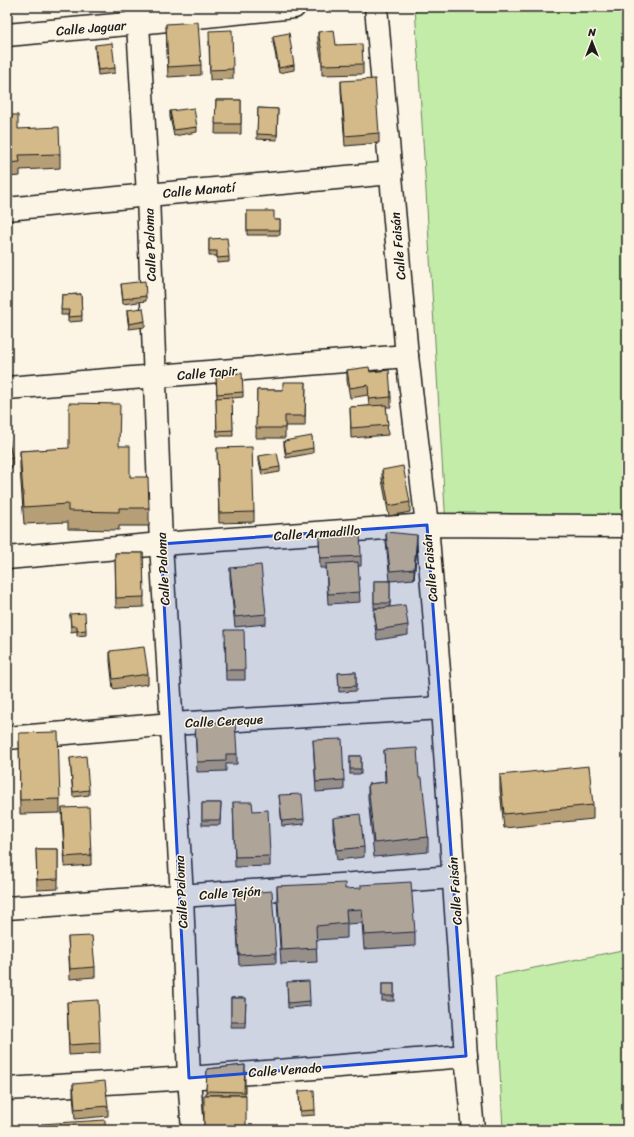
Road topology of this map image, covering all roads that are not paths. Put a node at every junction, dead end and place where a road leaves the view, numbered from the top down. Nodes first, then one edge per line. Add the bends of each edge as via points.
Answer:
1 (294, 7) edge
2 (376, 7) edge
3 (137, 15) edge
4 (7, 35) edge
5 (391, 173) junction
6 (148, 195) junction
7 (7, 209) edge
8 (407, 356) junction
9 (154, 377) junction
10 (7, 388) edge
11 (427, 525) junction
12 (627, 526) edge
13 (161, 544) junction
14 (7, 558) edge
15 (442, 708) junction
16 (172, 724) junction
17 (7, 738) edge
18 (454, 877) junction
19 (182, 896) junction
20 (7, 908) edge
21 (466, 1056) junction
22 (189, 1078) junction
23 (7, 1089) edge
24 (193, 1130) edge
25 (473, 1130) edge

1 - 3 street, Calle Jaguar
2 - 5 street, Calle Faisán
3 - 4 street, Calle Jaguar
3 - 6 street, Calle Paloma
5 - 6 street, Calle Manatí
5 - 8 street, Calle Faisán
6 - 7 street, Calle Manatí
6 - 9 street, Calle Paloma
8 - 9 street, Calle Tapir
8 - 11 street, Calle Faisán
9 - 10 street, Calle Tapir
9 - 13 street, Calle Paloma
11 - 12 street, Calle Armadillo
11 - 13 street, Calle Armadillo
11 - 15 street, Calle Faisán
13 - 14 street, Calle Armadillo
13 - 16 street, Calle Paloma
15 - 16 street, Calle Cereque
15 - 18 street, Calle Faisán
16 - 17 street, Calle Cereque
16 - 19 street, Calle Paloma
18 - 19 street, Calle Tejón
18 - 21 street, Calle Faisán
19 - 20 street, Calle Tejón
19 - 22 street, Calle Paloma
21 - 22 street, Calle Venado
21 - 25 street, Calle Faisán
22 - 23 street, Calle Venado
22 - 24 street, Calle Paloma

